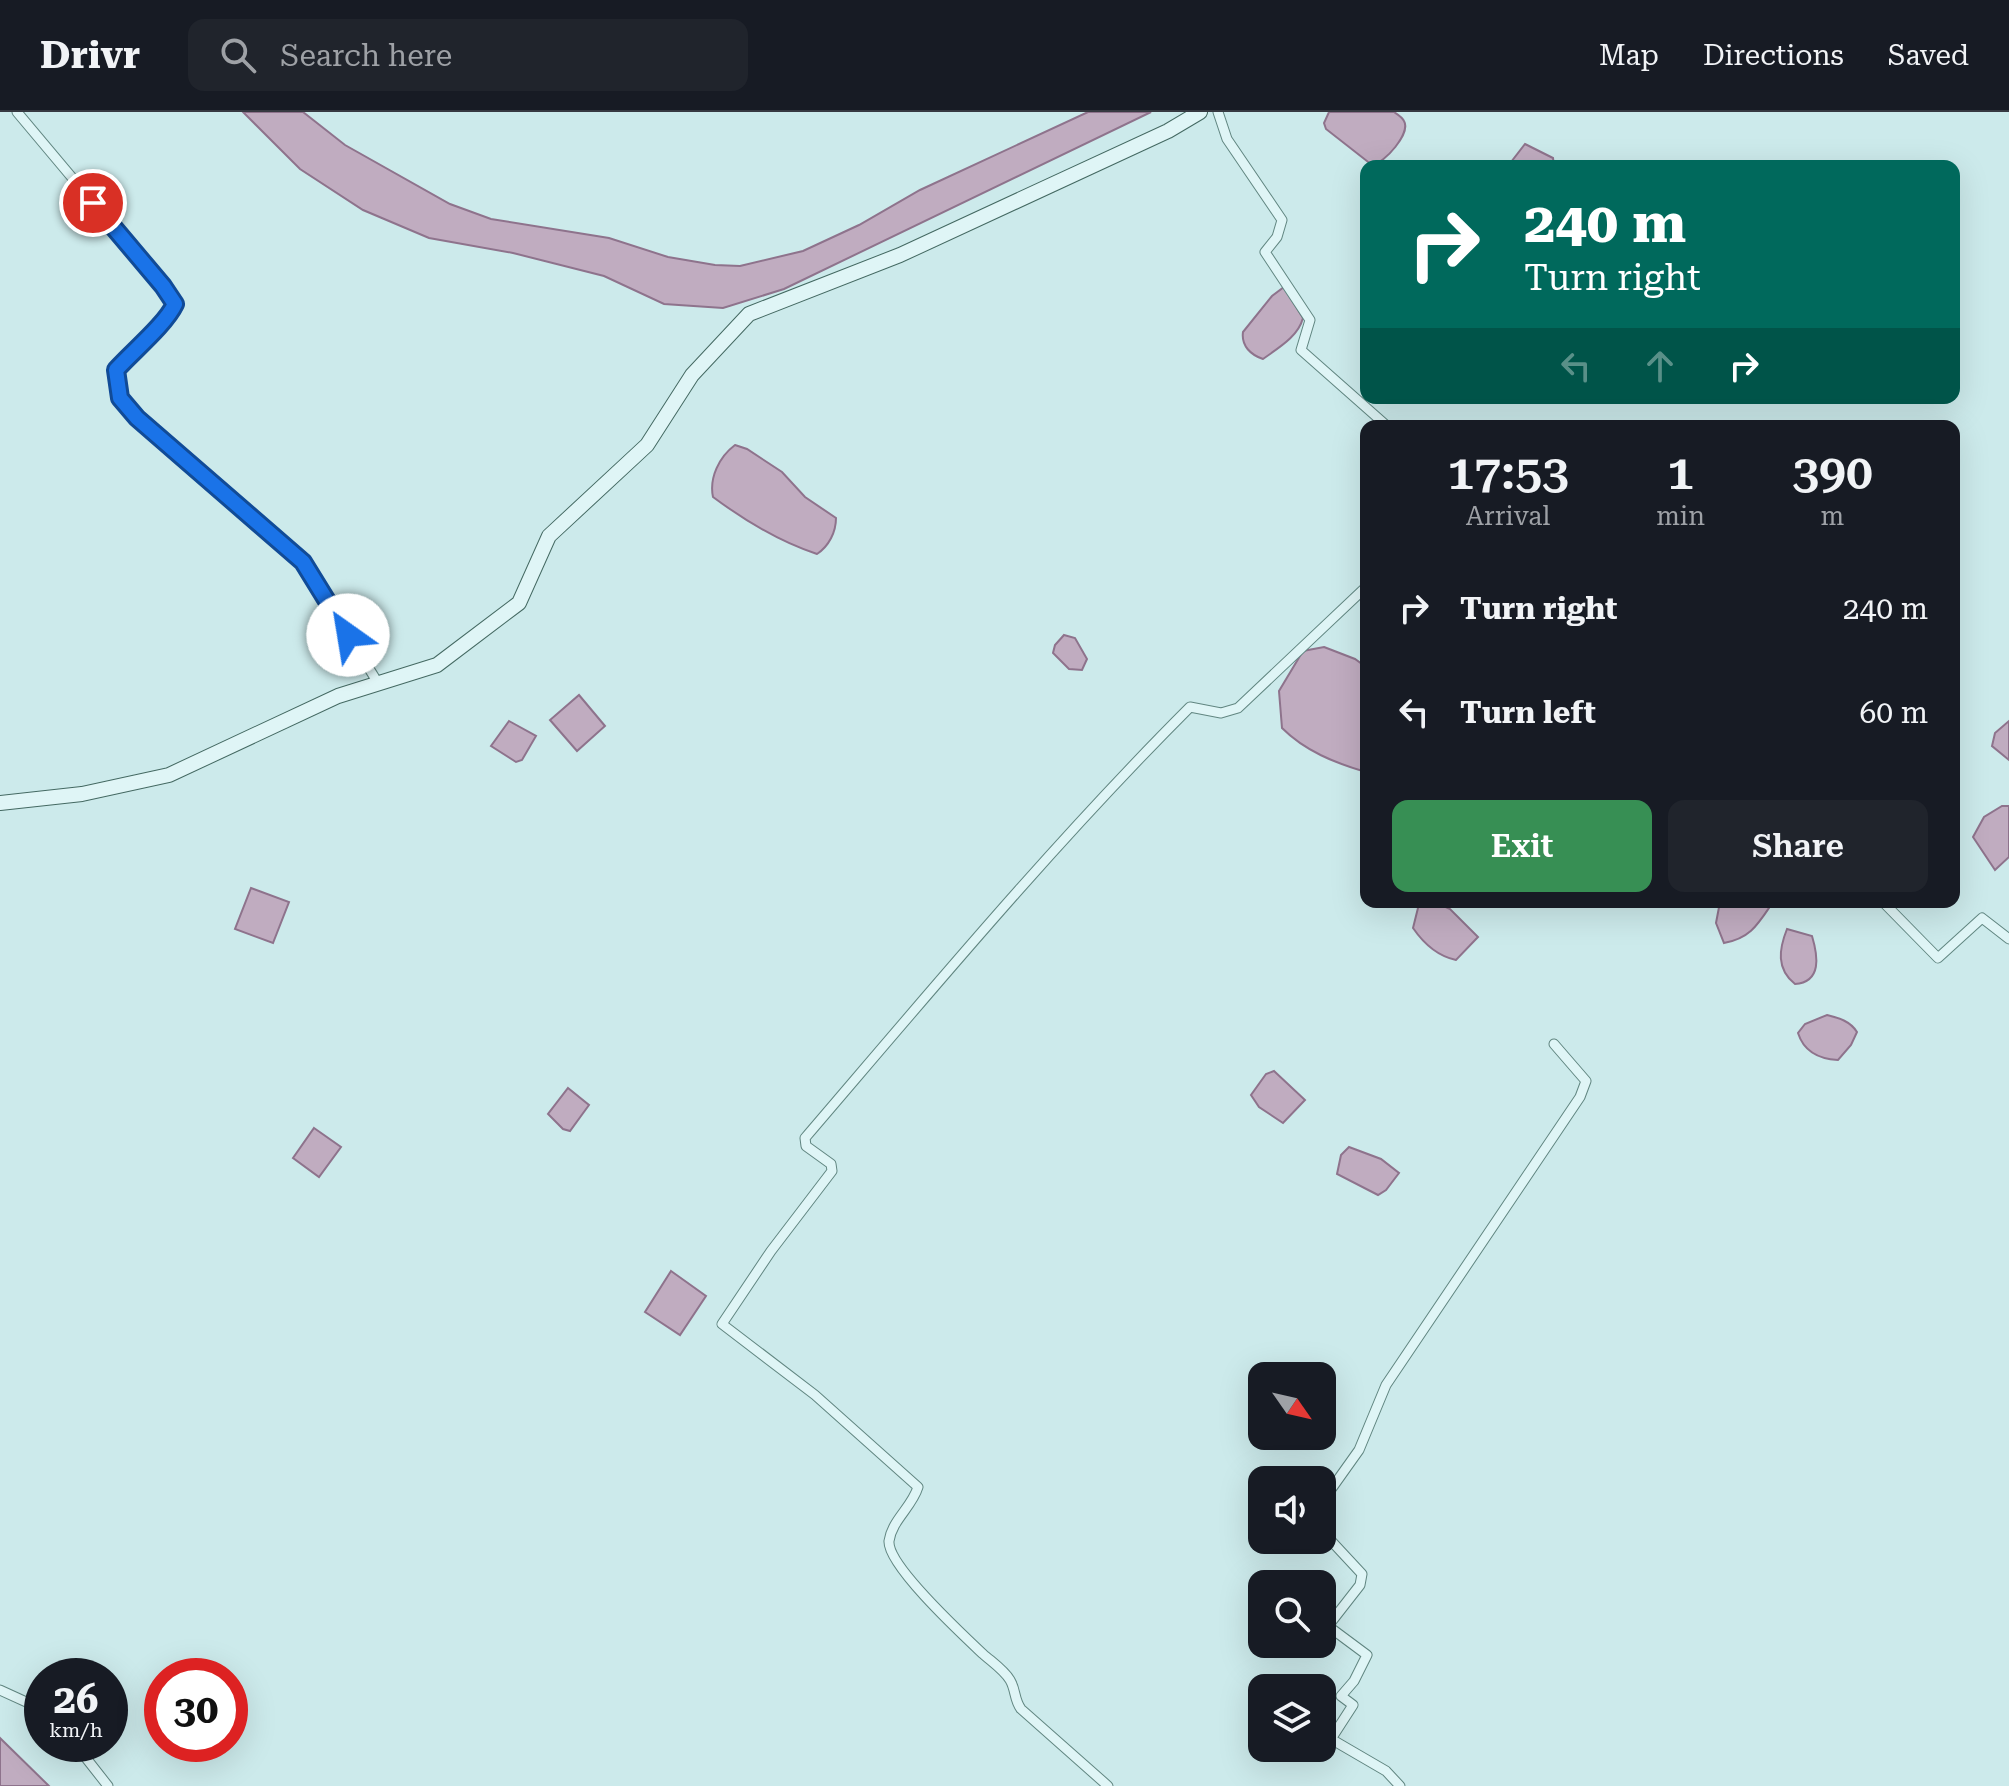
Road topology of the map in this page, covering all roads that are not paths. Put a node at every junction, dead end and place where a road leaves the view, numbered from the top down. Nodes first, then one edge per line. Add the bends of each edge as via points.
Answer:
1 (17, 112) edge
2 (1200, 112) edge
3 (1218, 112) edge
4 (1360, 402) edge
5 (1362, 404) edge
6 (1380, 420) edge
7 (1360, 593) edge
8 (378, 683) junction
9 (0, 803) edge
10 (1889, 908) edge
11 (2009, 939) edge
12 (1554, 1044) dead end
13 (1336, 1482) edge
14 (1336, 1546) edge
15 (0, 1690) edge
16 (24, 1701) edge
17 (89, 1762) edge
18 (108, 1786) edge
19 (1108, 1786) edge
20 (1400, 1786) edge

1 - 8 street via 175,304 169,317 116,370 120,398 303,562
2 - 8 main road via 900,255 749,314 692,375 647,445 549,536 519,603 437,665
3 - 4 street via 1231,146 1282,220 1265,252 1310,320 1301,350
5 - 6 street
7 - 19 street via 1238,708 1221,713 1190,707 1006,905 805,1138 806,1146 831,1164 832,1171 722,1324 815,1395 918,1487 892,1530 888,1545 895,1560 946,1619 1010,1680 1021,1709
8 - 9 main road via 338,696 169,775 82,794
10 - 11 street via 1938,958 1982,918
12 - 13 street via 1586,1081 1580,1097 1386,1385 1359,1450
14 - 20 street via 1362,1574 1360,1585 1328,1626 1367,1655 1341,1696 1353,1705 1331,1739 1386,1771
15 - 16 street
17 - 18 street

